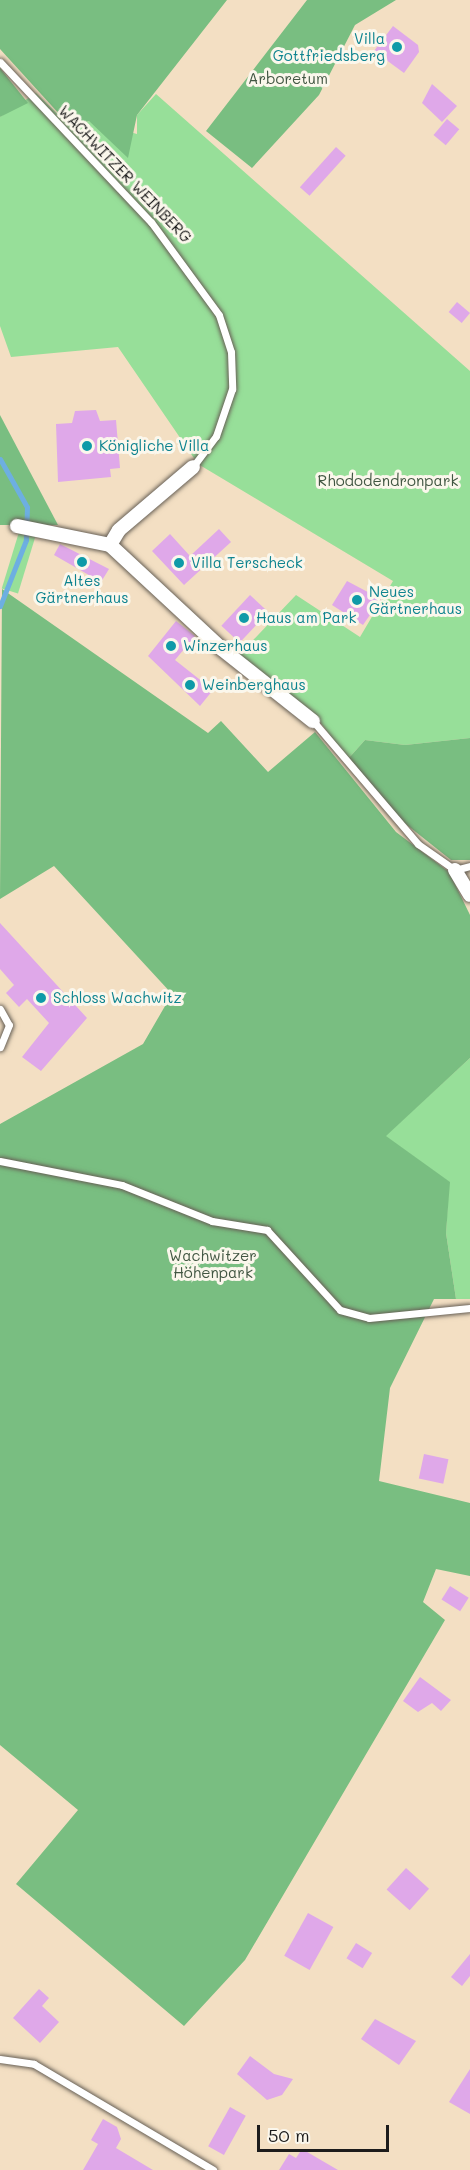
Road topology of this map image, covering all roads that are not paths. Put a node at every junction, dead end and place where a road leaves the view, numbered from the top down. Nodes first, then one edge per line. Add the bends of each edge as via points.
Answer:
1 (0, 62) edge
2 (193, 467) joint
3 (17, 526) dead end
4 (110, 545) junction
5 (313, 721) joint
6 (470, 866) edge
7 (455, 870) junction
8 (470, 895) edge
9 (0, 1009) edge
10 (0, 1047) edge
11 (0, 1161) edge
12 (470, 1308) edge
13 (0, 2059) edge
14 (213, 2170) edge

1 - 2 lane, WACHWITZER WEINBERG via 151,222 219,315 231,351 232,389 216,436
2 - 4 street, WACHWITZER WEINBERG via 119,530
3 - 4 street
4 - 5 street via 222,649
5 - 7 lane via 399,825
6 - 7 lane
7 - 8 street
9 - 10 lane via 9,1025
11 - 12 lane via 122,1185 212,1221 267,1230 340,1310 369,1318
13 - 14 lane via 34,2064

